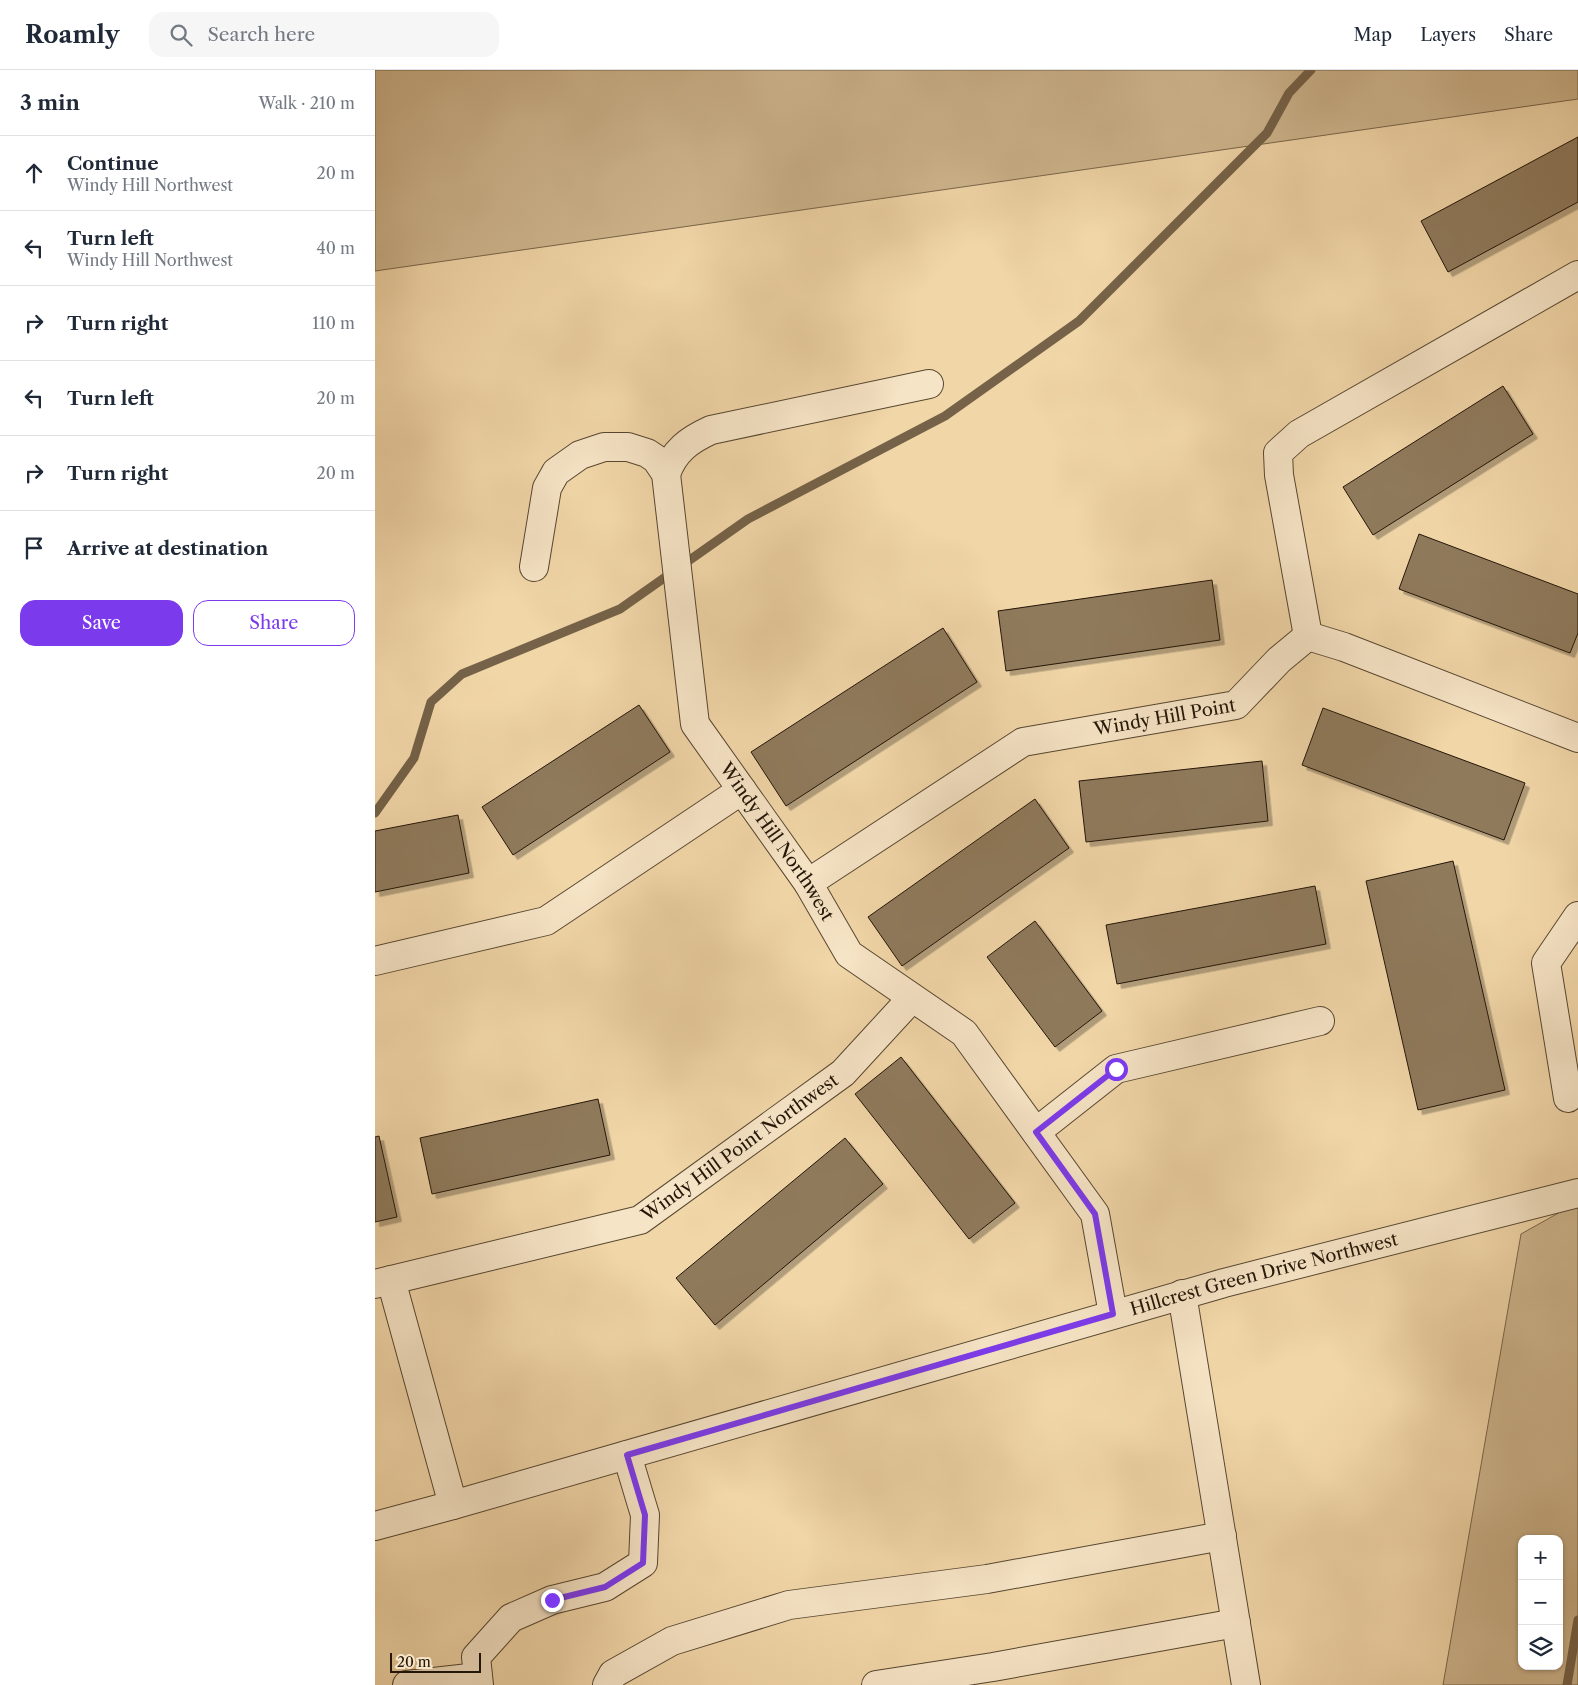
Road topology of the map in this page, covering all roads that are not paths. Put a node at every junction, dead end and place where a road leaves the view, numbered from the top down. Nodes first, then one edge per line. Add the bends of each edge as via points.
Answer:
1 (1578, 275) edge
2 (929, 384) dead end
3 (666, 474) junction
4 (534, 567) dead end
5 (1308, 636) junction
6 (1578, 738) edge
7 (742, 790) junction
8 (808, 883) junction
9 (1578, 916) edge
10 (375, 960) edge
11 (912, 998) junction
12 (1320, 1021) dead end
13 (1568, 1098) dead end
14 (1036, 1132) junction
15 (1578, 1193) edge
16 (383, 1282) edge
17 (1182, 1294) junction
18 (1113, 1314) junction
19 (627, 1455) junction
20 (453, 1506) junction
21 (375, 1526) edge
22 (1222, 1536) junction
23 (1236, 1623) junction
24 (479, 1681) edge
25 (407, 1685) edge
26 (607, 1685) edge
27 (875, 1685) edge
28 (1246, 1685) edge

1 - 5 street via 1299,434 1278,453 1279,475
2 - 3 street via 711,430 682,447
3 - 4 street via 656,459 628,447 604,446 580,455 556,472 547,488
3 - 7 street, Windy Hill Northwest via 695,724
5 - 6 street
5 - 8 street, Windy Hill Point via 1279,660 1236,705 1023,742
7 - 8 street, Windy Hill Northwest
7 - 10 street via 546,921
8 - 11 street, Windy Hill Northwest via 849,954
9 - 13 street via 1546,963
11 - 14 street, Windy Hill Northwest via 964,1033
11 - 16 street, Windy Hill Point Northwest via 843,1073 640,1220
12 - 14 street via 1116,1069
14 - 18 street, Windy Hill Northwest via 1095,1214
15 - 17 street, Hillcrest Green Drive Northwest
16 - 20 street, Windy Hill Point Northwest
17 - 18 street, Hillcrest Green Drive Northwest
17 - 22 street
18 - 19 street, Hillcrest Green Drive Northwest
19 - 20 street, Hillcrest Green Drive Northwest
19 - 24 street via 645,1515 643,1563 605,1587 552,1600 511,1618 476,1657
20 - 21 street, Hillcrest Green Drive Northwest
22 - 23 street
22 - 26 street via 987,1579 789,1605 672,1641 613,1674
23 - 27 street
23 - 28 street
24 - 25 street

